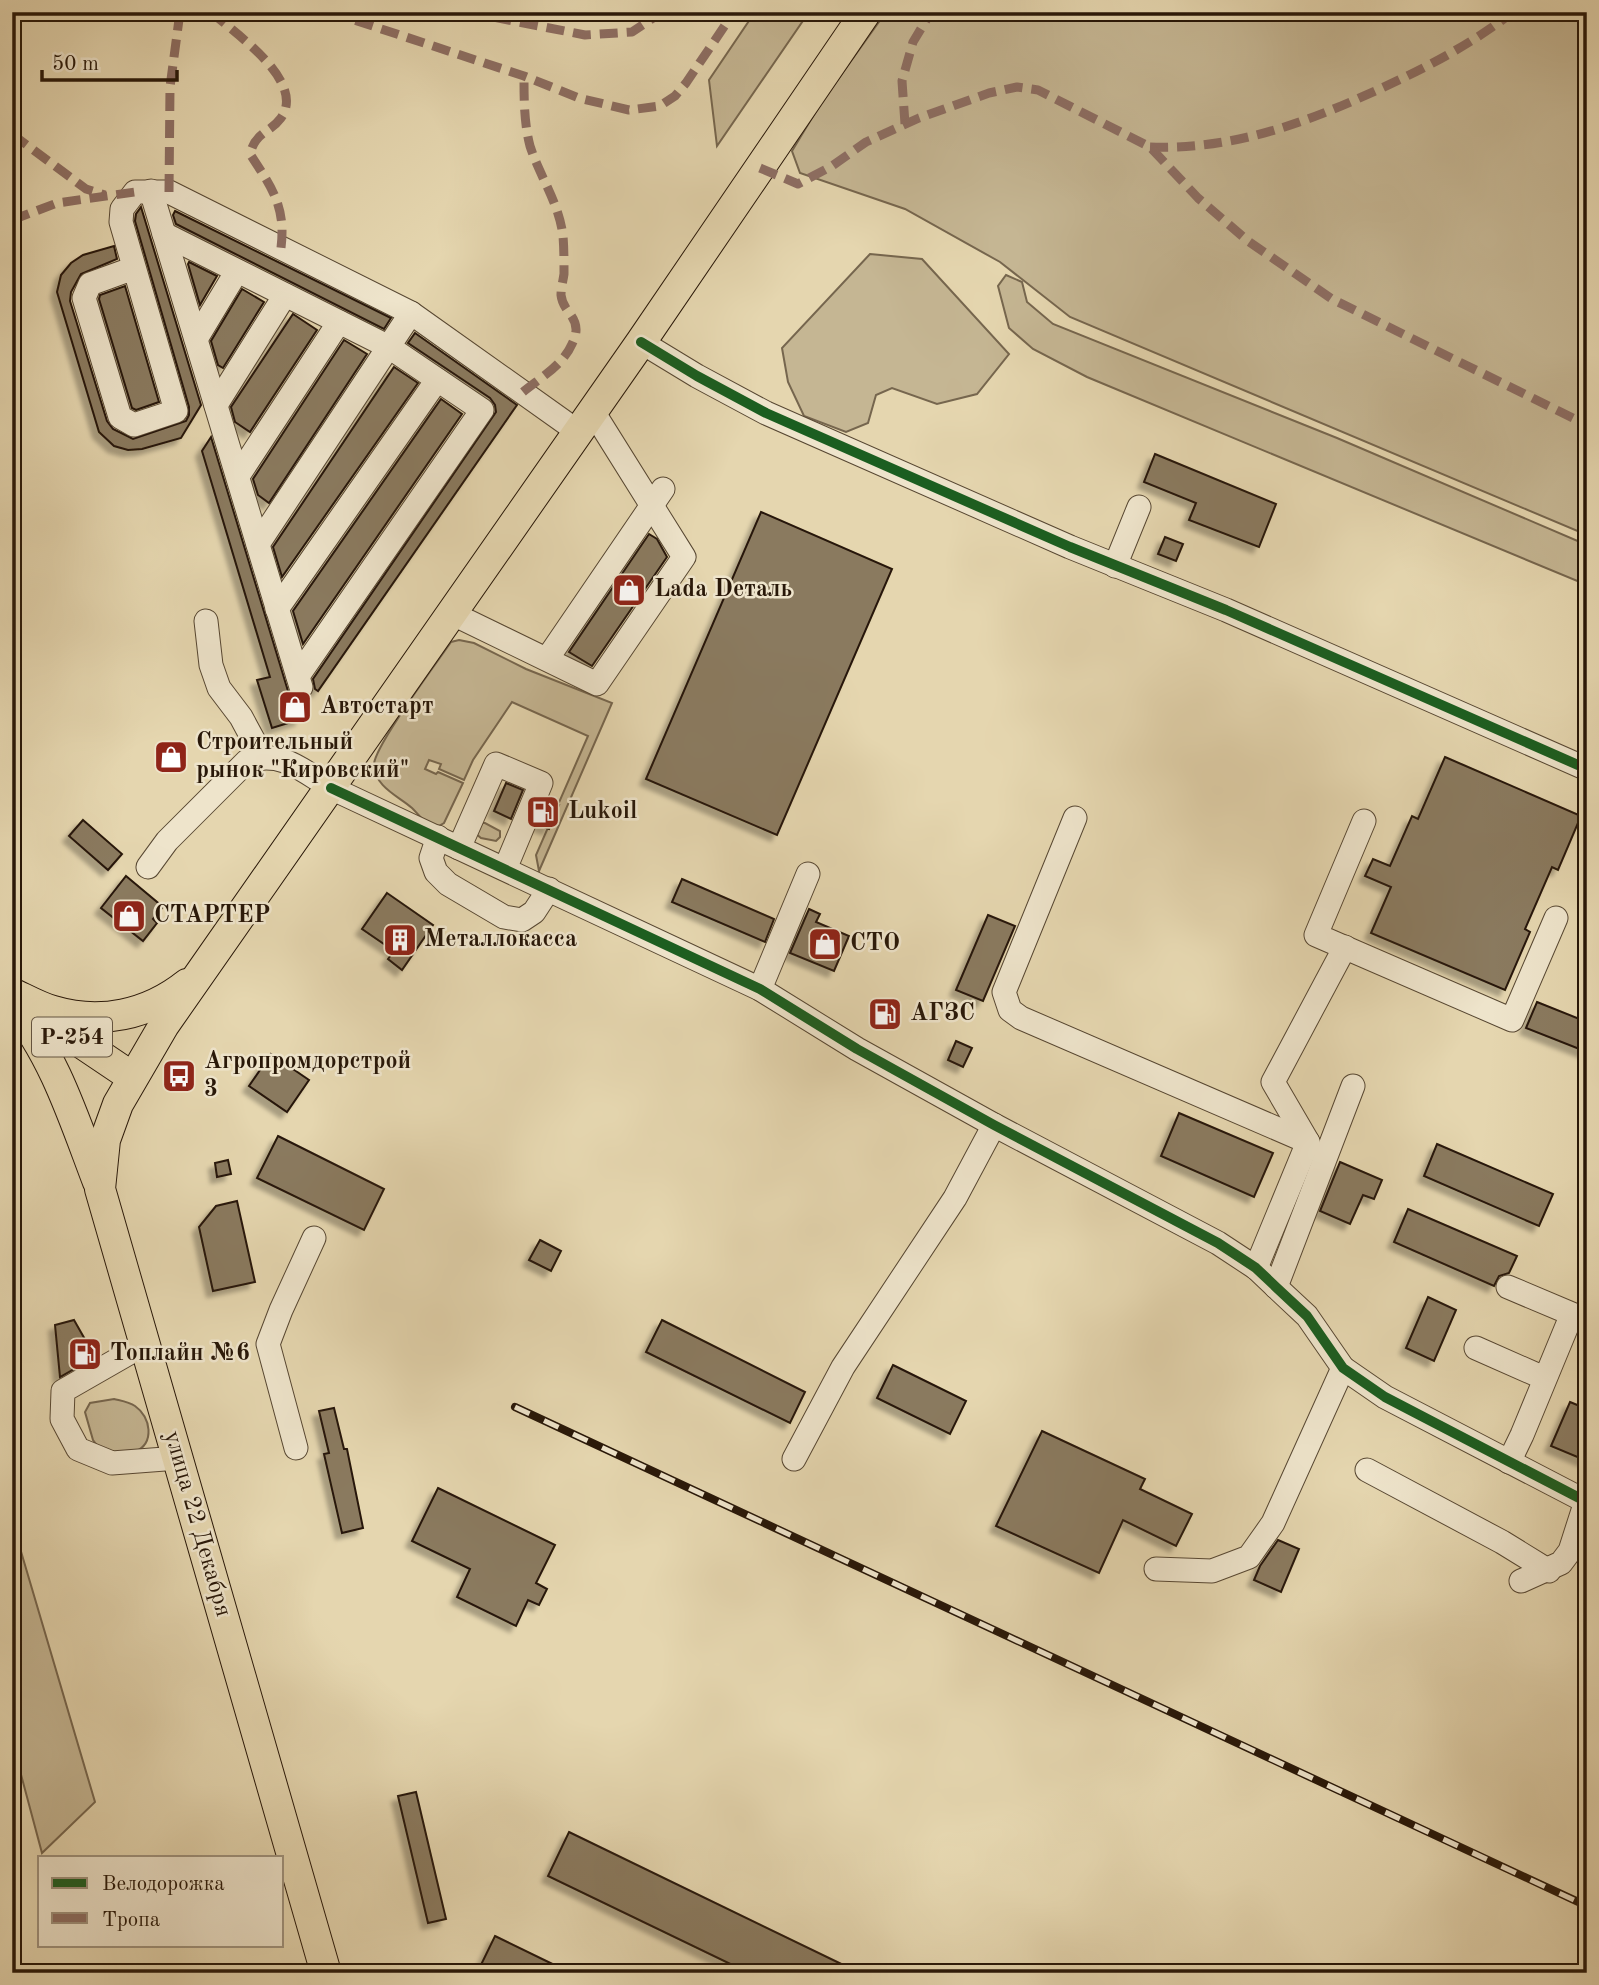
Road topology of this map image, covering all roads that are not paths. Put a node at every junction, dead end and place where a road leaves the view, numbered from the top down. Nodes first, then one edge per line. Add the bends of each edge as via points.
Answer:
1 (866, 12) edge
2 (151, 191) junction
3 (164, 234) junction
4 (134, 268) junction
5 (237, 271) junction
6 (285, 295) junction
7 (411, 313) junction
8 (339, 322) junction
9 (196, 339) junction
10 (641, 342) junction
11 (389, 347) junction
12 (438, 380) junction
13 (216, 405) junction
14 (584, 421) junction
15 (237, 476) junction
16 (658, 497) junction
17 (1139, 507) dead end
18 (258, 544) junction
19 (1115, 566) junction
20 (277, 609) junction
21 (451, 613) junction
22 (206, 621) dead end
23 (547, 659) junction
24 (262, 756) junction
25 (1587, 769) edge
26 (331, 788) junction
27 (1075, 818) dead end
28 (1364, 821) dead end
29 (438, 837) junction
30 (460, 848) junction
31 (148, 867) dead end
32 (505, 869) junction
33 (808, 874) dead end
34 (549, 889) junction
35 (1556, 918) dead end
36 (1345, 947) junction
37 (201, 972) junction
38 (760, 989) junction
39 (12, 995) edge
40 (12, 1005) edge
41 (132, 1077) junction
42 (1353, 1086) dead end
43 (994, 1125) junction
44 (1308, 1142) junction
45 (100, 1189) junction
46 (314, 1238) dead end
47 (1256, 1268) junction
48 (1276, 1287) junction
49 (1508, 1287) dead end
50 (145, 1344) junction
51 (1476, 1348) dead end
52 (1343, 1368) junction
53 (1544, 1378) junction
54 (296, 1448) dead end
55 (178, 1458) junction
56 (794, 1459) dead end
57 (1508, 1462) junction
58 (1367, 1470) dead end
59 (1586, 1500) edge
60 (1156, 1569) dead end
61 (1549, 1570) junction
62 (1521, 1581) dead end
63 (326, 1973) edge

1 - 10 main road, улица 22 Декабря
2 - 3 street
2 - 4 street via 135,192 122,209 121,222
2 - 7 street via 169,192
3 - 5 street
3 - 9 street
4 - 4 street via 90,284 84,298 121,417 134,425 176,411
5 - 6 street
5 - 9 street
6 - 8 street
6 - 13 street
7 - 11 street
7 - 14 street
8 - 11 street
8 - 15 street
9 - 13 street
10 - 14 main road, улица 22 Декабря
10 - 19 street via 766,412
11 - 12 street
11 - 18 street
12 - 20 street
12 - 20 street via 482,410 300,683
13 - 15 street
14 - 16 street
14 - 21 main road, улица 22 Декабря
15 - 18 street
16 - 23 street
16 - 23 street via 684,557 597,684
17 - 19 street
18 - 20 street
19 - 25 street
21 - 23 street
21 - 26 main road, улица 22 Декабря
22 - 24 street via 219,688
24 - 26 street via 285,759
24 - 31 street via 247,761 167,841
26 - 29 street
26 - 37 main road, улица 22 Декабря
27 - 44 street via 1004,992 1010,1010
28 - 36 street via 1316,935
29 - 30 street
29 - 34 street via 430,858 436,872 504,917 522,920 534,912
30 - 32 street
30 - 32 street via 496,764 541,783
32 - 34 street
33 - 38 street
34 - 38 street
35 - 36 street via 1512,1020
36 - 44 street via 1273,1082
37 - 39 main road via 157,1003 121,1016 90,1018 51,1011
37 - 41 main road, улица 22 Декабря
38 - 43 street
39 - 41 main road, Р-254
40 - 45 main road via 43,1054
41 - 45 main road, улица 22 Декабря via 105,1140
42 - 48 street
43 - 47 street via 1218,1243
43 - 56 street via 956,1198 843,1367
44 - 47 street
45 - 50 main road, улица 22 Декабря
46 - 54 street via 268,1344
47 - 48 street
48 - 52 street via 1307,1316
49 - 53 street via 1572,1314
50 - 55 main road, улица 22 Декабря
50 - 55 street via 63,1391 62,1419 79,1449 112,1463
51 - 53 street
52 - 57 street via 1385,1397
52 - 60 street via 1273,1522 1249,1557 1212,1571
53 - 57 street
55 - 63 main road, улица 22 Декабря
57 - 59 street
58 - 61 street
59 - 61 street via 1570,1551
61 - 62 street

